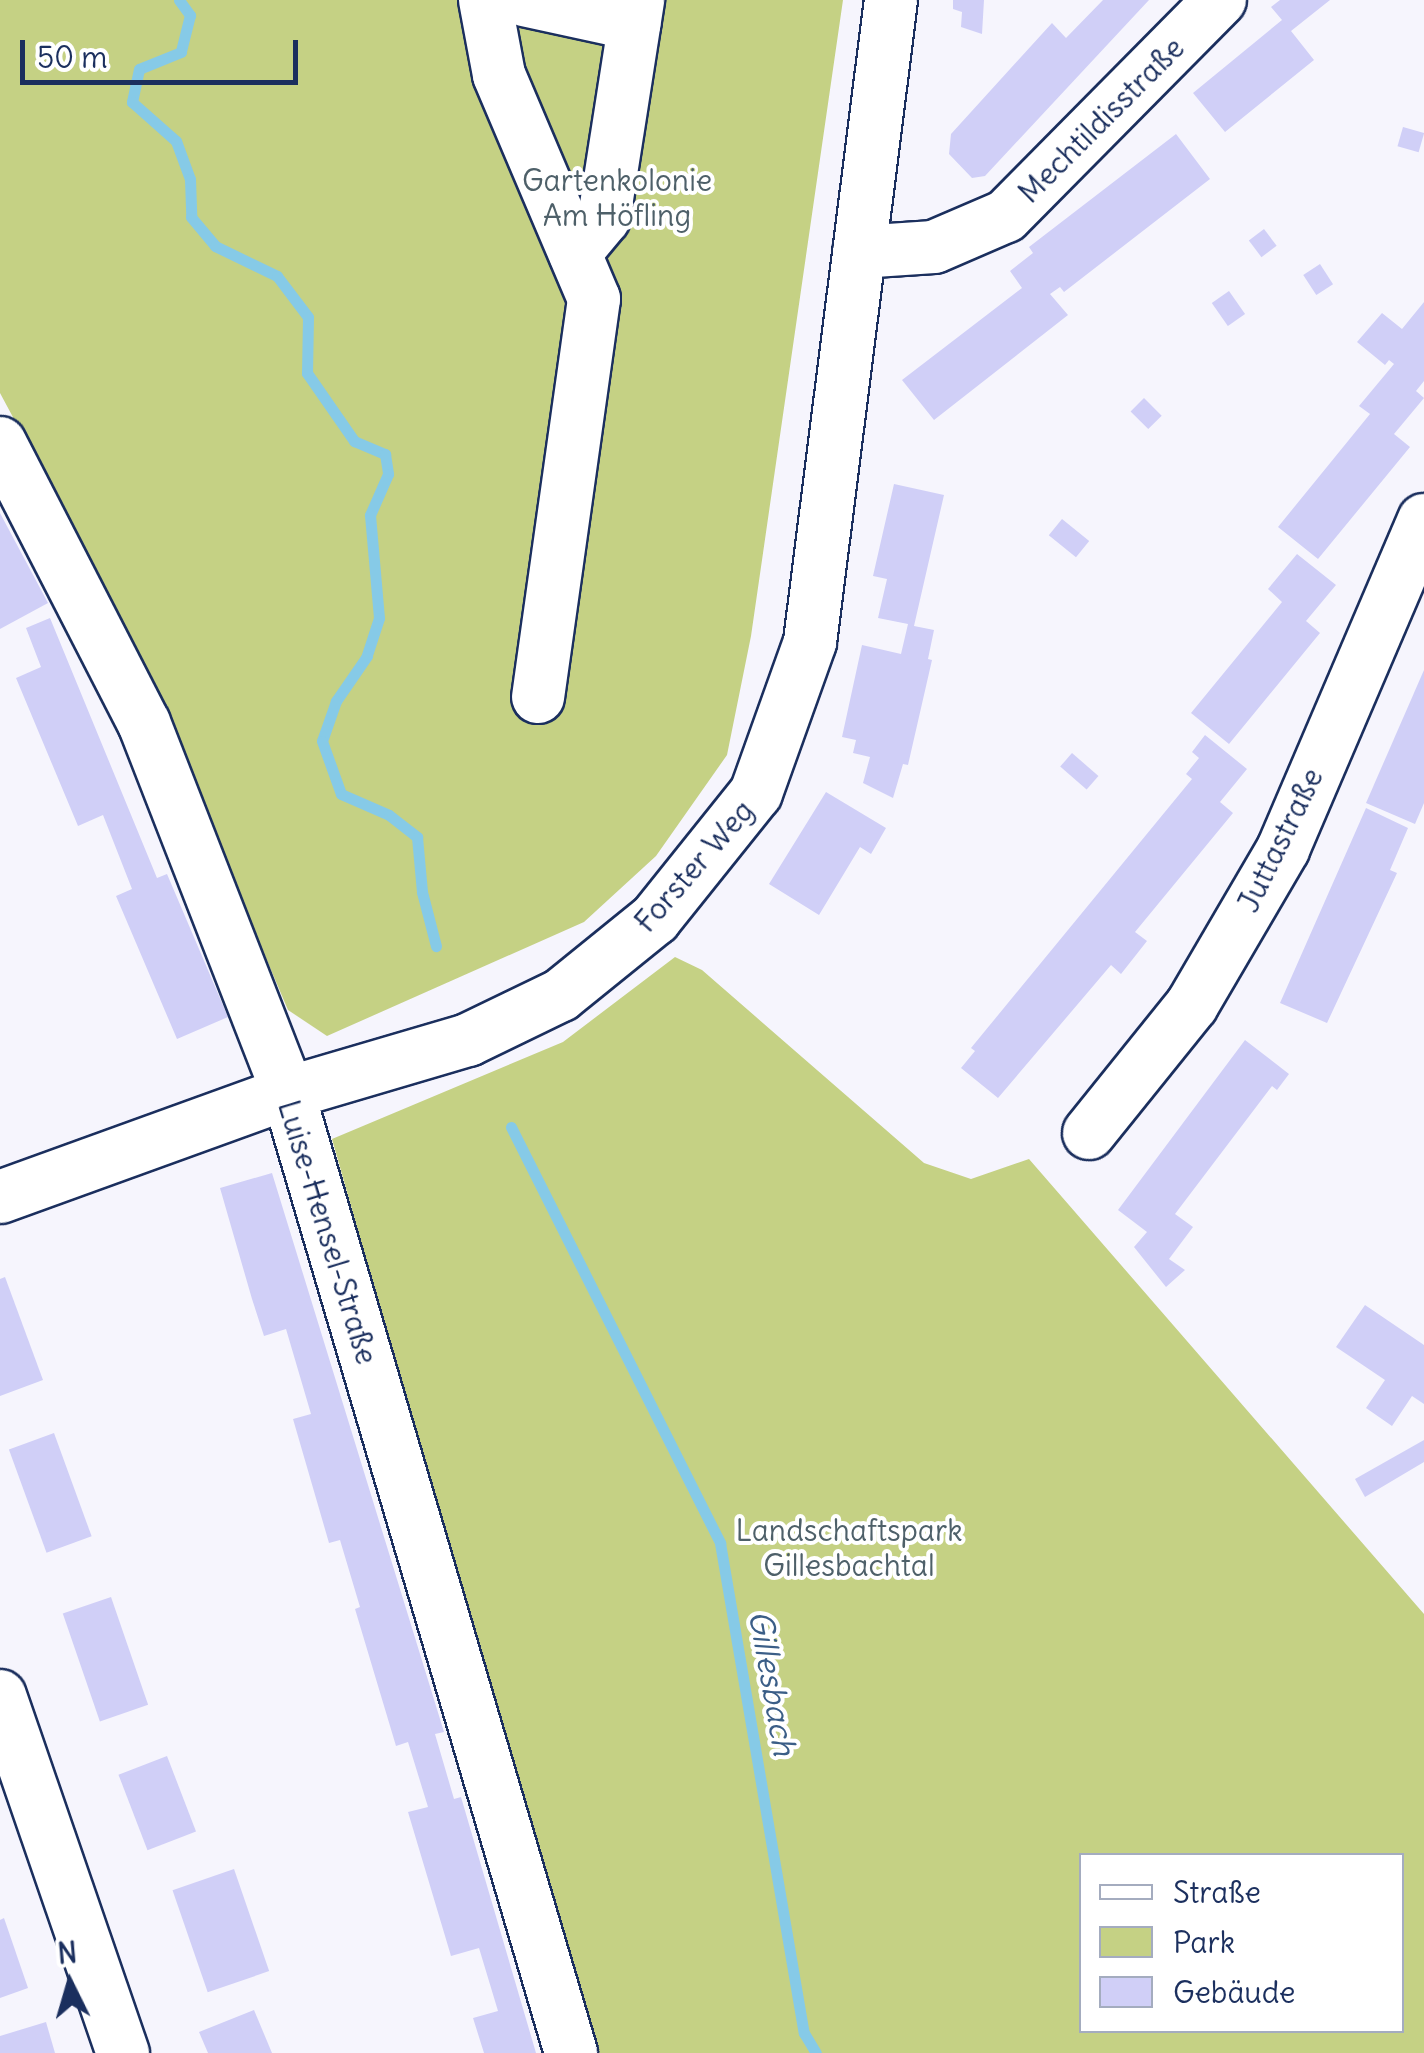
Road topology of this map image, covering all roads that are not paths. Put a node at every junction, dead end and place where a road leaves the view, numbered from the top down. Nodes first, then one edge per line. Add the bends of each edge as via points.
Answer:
1 (486, 0) edge
2 (524, 0) edge
3 (891, 0) edge
4 (1220, 0) edge
5 (636, 12) edge
6 (859, 252) junction
7 (575, 254) junction
8 (0, 443) edge
9 (1424, 520) edge
10 (538, 697) dead end
11 (288, 1092) junction
12 (1089, 1132) dead end
13 (0, 1197) edge
14 (0, 1696) edge
15 (123, 2053) edge
16 (571, 2053) edge

1 - 7 street via 499,75
2 - 5 street
3 - 6 street, Forster Weg
4 - 6 street, Mechtildisstraße via 1006,216 934,247
5 - 7 street via 604,218
6 - 11 street, Forster Weg via 810,642 756,793 654,918 561,995 468,1040
7 - 10 street via 594,299
8 - 11 street, Luise-Hensel-Straße via 144,723
9 - 12 street, Juttastraße via 1283,848 1192,1005
11 - 13 street, Forster Weg
11 - 16 street, Luise-Hensel-Straße
14 - 15 street

